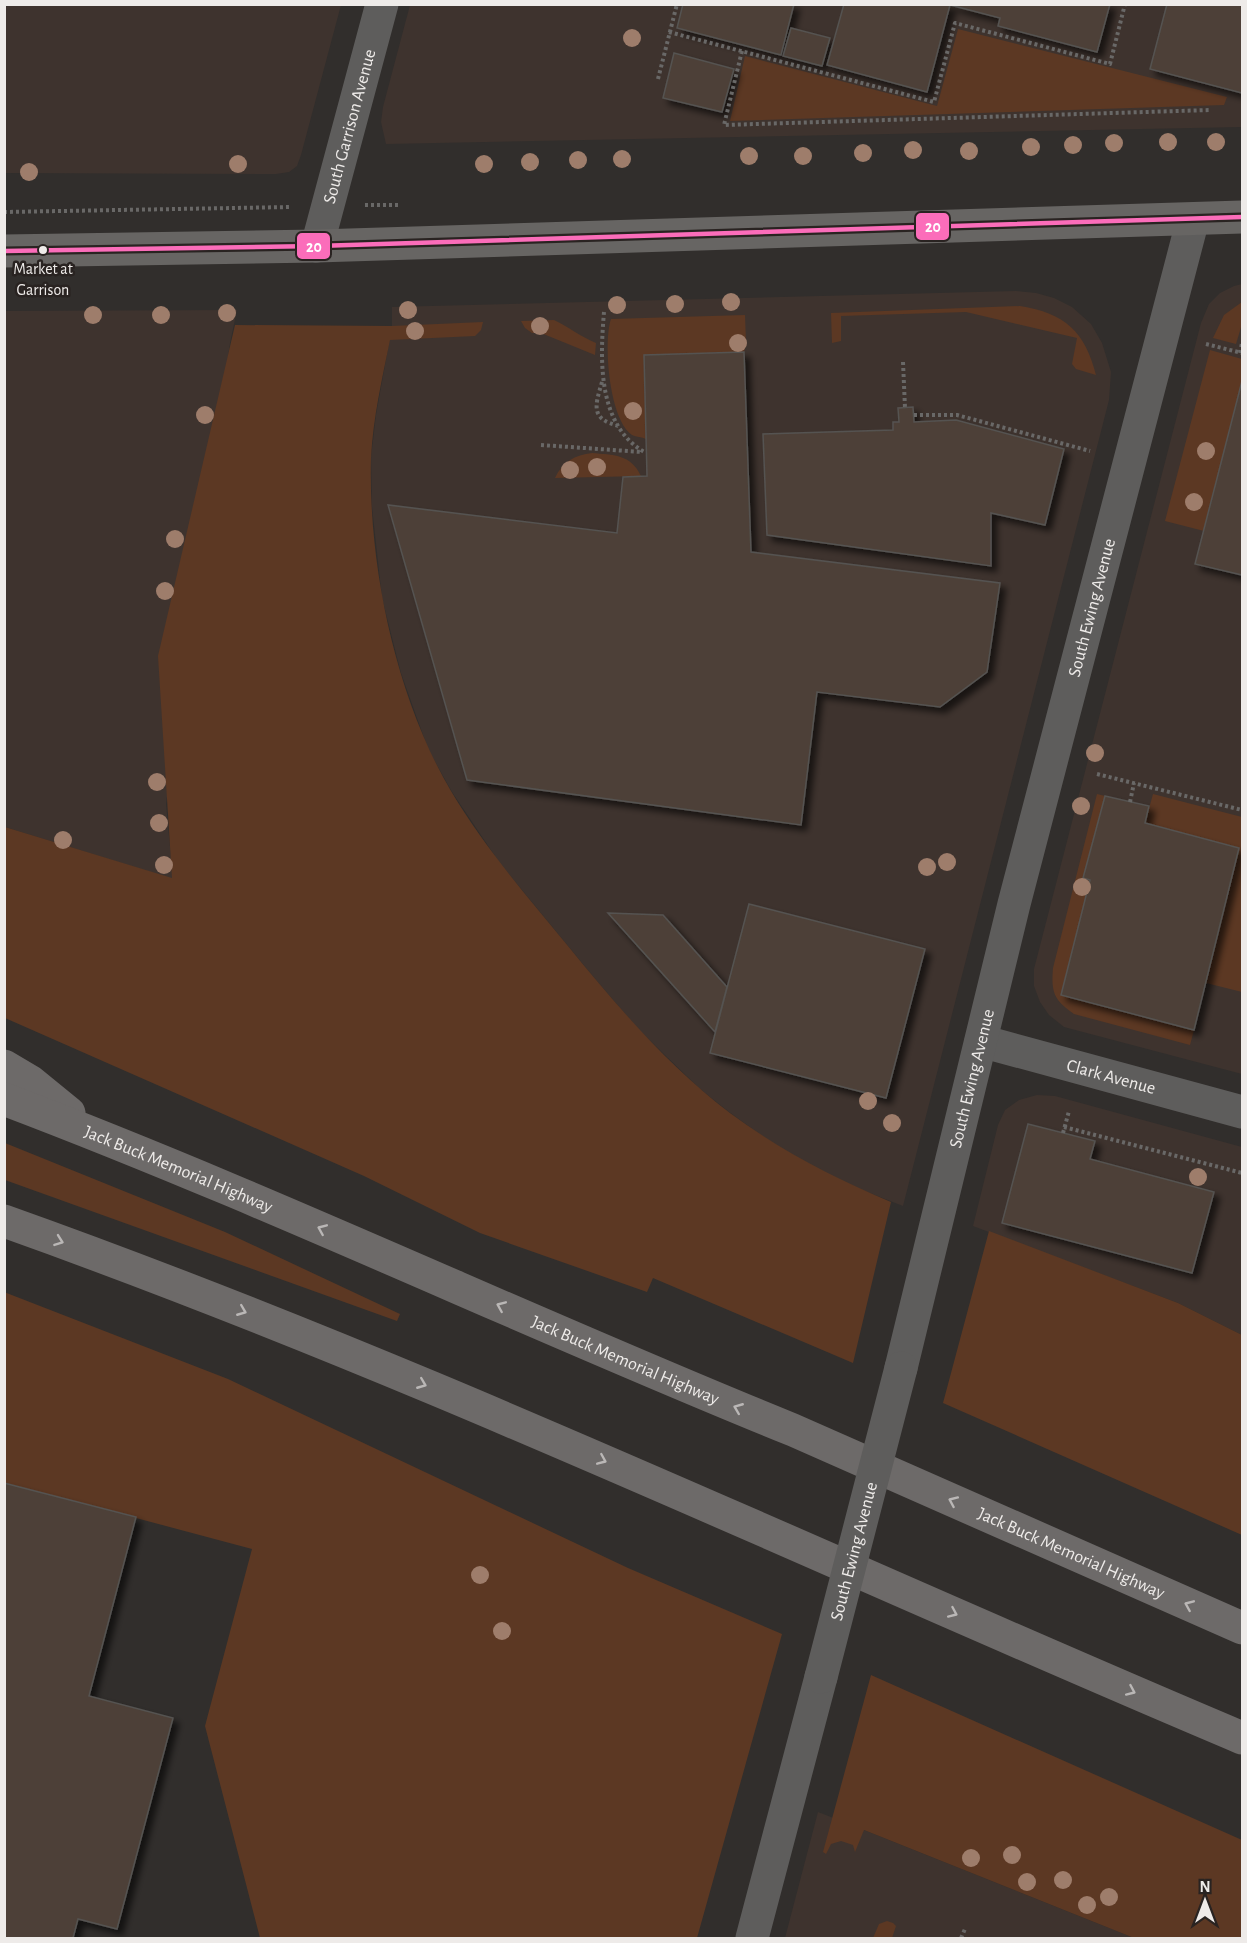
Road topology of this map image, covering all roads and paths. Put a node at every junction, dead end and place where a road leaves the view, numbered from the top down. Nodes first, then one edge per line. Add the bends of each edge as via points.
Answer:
1 (382, 4) edge
2 (677, 4) edge
3 (1125, 4) edge
4 (669, 32) junction
5 (742, 51) junction
6 (658, 79) dead end
7 (1210, 110) dead end
8 (1242, 217) edge
9 (1193, 219) junction
10 (317, 246) junction
11 (4, 251) edge
12 (604, 312) dead end
13 (1242, 343) edge
14 (1206, 344) dead end
15 (1241, 353) edge
16 (903, 362) dead end
17 (603, 381) junction
18 (905, 408) dead end
19 (914, 416) dead end
20 (619, 426) junction
21 (541, 445) dead end
22 (1090, 451) dead end
23 (1097, 774) dead end
24 (1134, 783) junction
25 (1130, 802) dead end
26 (1242, 810) edge
27 (981, 1041) junction
28 (4, 1066) edge
29 (4, 1099) edge
30 (1069, 1111) dead end
31 (1242, 1112) edge
32 (1064, 1127) junction
33 (94, 1133) junction
34 (1063, 1133) dead end
35 (1242, 1173) edge
36 (4, 1221) edge
37 (1242, 1628) edge
38 (1242, 1738) edge
39 (965, 1929) dead end
40 (752, 1938) edge
41 (962, 1938) edge

1 - 10 street, South Garrison Avenue
2 - 4 path
3 - 5 path via 1110,64 955,23 934,102
4 - 5 path
4 - 6 path
5 - 7 path via 724,126
8 - 9 main road
9 - 10 main road
9 - 27 street, South Ewing Avenue
10 - 11 main road
12 - 17 path
13 - 15 path
14 - 15 path
16 - 18 path
17 - 20 path
17 - 20 path via 596,411 608,423
19 - 22 path via 957,415
20 - 21 path via 646,453
23 - 24 path
24 - 25 path
24 - 26 path
27 - 31 street, Clark Avenue
27 - 40 street, South Ewing Avenue, bridge via 901,1368
28 - 33 highway via 31,1082
29 - 33 highway, Jack Buck Memorial Highway
30 - 32 path
32 - 34 path
32 - 35 path
37 -> 33 highway, Jack Buck Memorial Highway via 792,1430
36 -> 38 highway via 210,1298 464,1401
39 - 41 path

